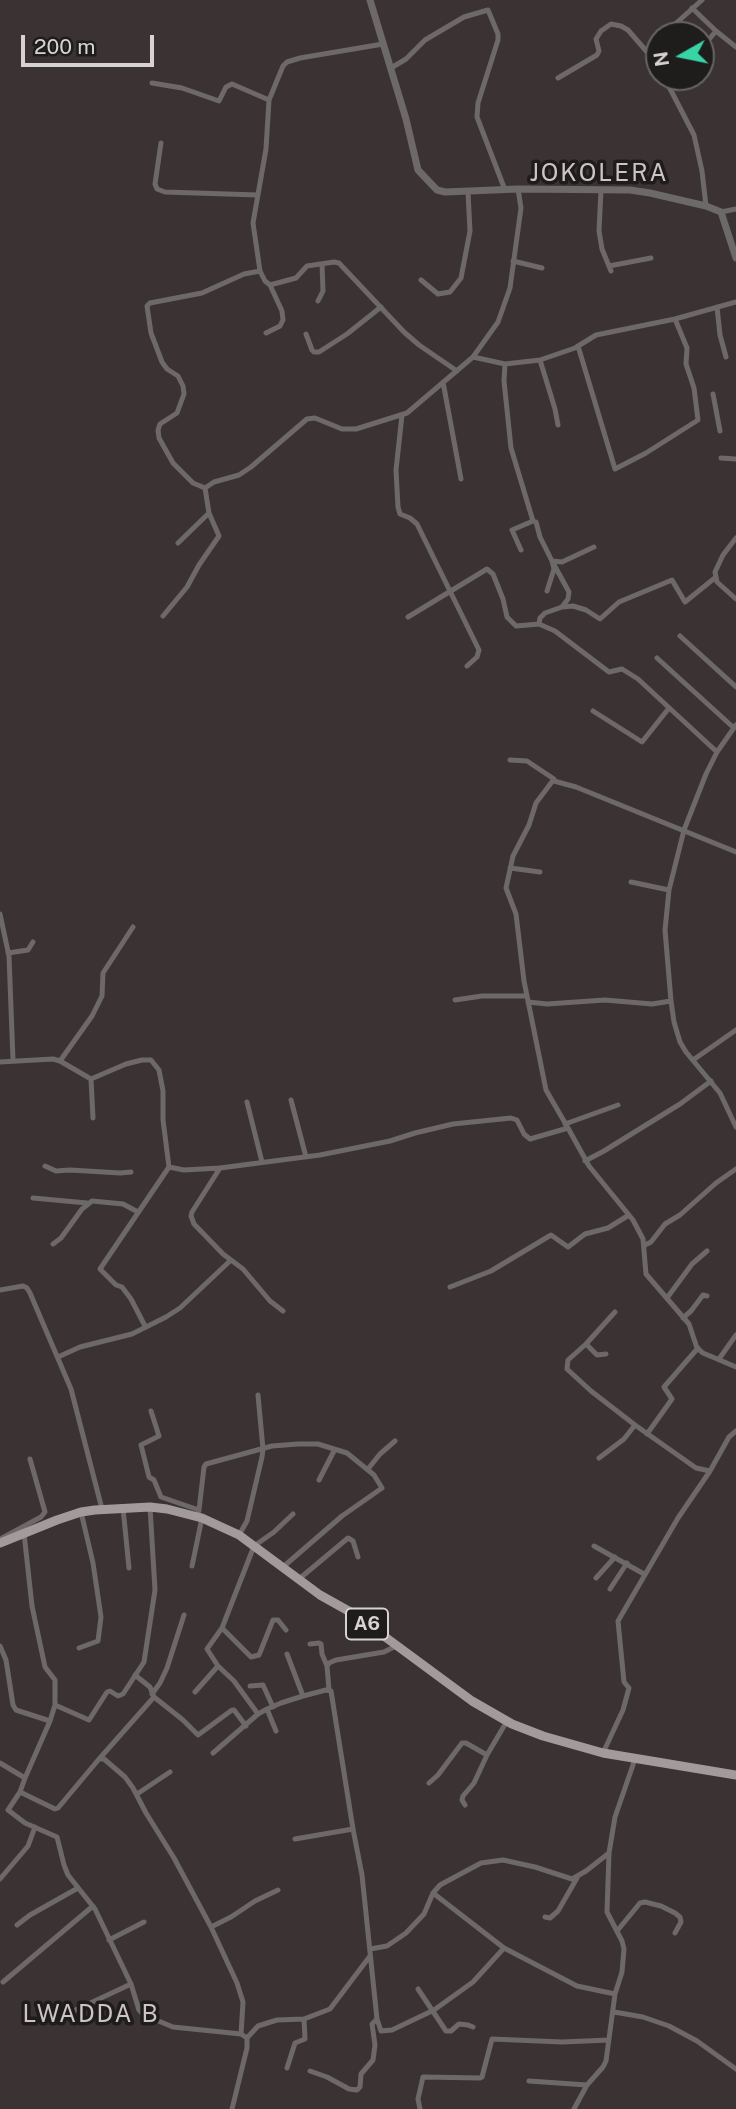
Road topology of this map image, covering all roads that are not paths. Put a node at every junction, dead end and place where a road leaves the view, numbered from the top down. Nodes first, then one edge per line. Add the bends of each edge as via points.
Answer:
1 (370, 0) edge
2 (702, 0) edge
3 (692, 8) junction
4 (678, 21) edge
5 (716, 31) joint
6 (383, 44) junction
7 (736, 47) edge
8 (645, 50) edge
9 (391, 68) junction
10 (558, 78) dead end
11 (152, 83) dead end
12 (671, 91) edge
13 (269, 100) junction
14 (161, 144) dead end
15 (518, 189) junction
16 (505, 190) junction
17 (601, 190) junction
18 (468, 192) junction
19 (258, 195) junction
20 (706, 206) junction
21 (736, 209) edge
22 (721, 212) junction
23 (651, 258) dead end
24 (736, 258) edge
25 (513, 261) junction
26 (322, 264) junction
27 (542, 268) dead end
28 (260, 271) junction
29 (421, 280) dead end
30 (270, 285) junction
31 (317, 301) dead end
32 (736, 302) edge
33 (381, 307) junction
34 (718, 307) junction
35 (675, 319) junction
36 (266, 333) dead end
37 (306, 334) dead end
38 (578, 346) junction
39 (473, 356) junction
40 (726, 357) dead end
41 (540, 360) junction
42 (505, 364) junction
43 (457, 371) junction
44 (443, 382) junction
45 (713, 394) dead end
46 (598, 402) dead end
47 (402, 415) junction
48 (558, 425) dead end
49 (720, 430) dead end
50 (606, 446) dead end
51 (721, 458) dead end
52 (736, 459) edge
53 (461, 479) dead end
54 (205, 488) junction
55 (209, 513) junction
56 (533, 521) junction
57 (736, 538) edge
58 (178, 543) dead end
59 (594, 547) dead end
60 (522, 550) dead end
61 (552, 561) junction
62 (716, 577) junction
63 (451, 590) junction
64 (547, 591) dead end
65 (736, 599) edge
66 (562, 607) junction
67 (163, 616) dead end
68 (408, 617) dead end
69 (539, 624) junction
70 (680, 636) dead end
71 (657, 658) dead end
72 (467, 666) dead end
73 (736, 687) edge
74 (669, 708) junction
75 (593, 710) dead end
76 (735, 726) edge
77 (717, 752) junction
78 (510, 760) dead end
79 (554, 781) junction
80 (736, 852) edge
81 (510, 868) junction
82 (540, 872) dead end
83 (631, 882) dead end
84 (669, 890) junction
85 (0, 914) edge
86 (133, 927) dead end
87 (33, 943) dead end
88 (8, 953) junction
89 (528, 999) junction
90 (455, 1000) dead end
91 (671, 1001) junction
92 (736, 1030) edge
93 (13, 1060) junction
94 (693, 1060) junction
95 (60, 1061) junction
96 (0, 1062) edge
97 (91, 1079) junction
98 (711, 1081) junction
99 (291, 1100) dead end
100 (247, 1102) dead end
101 (618, 1105) dead end
102 (93, 1118) dead end
103 (566, 1126) junction
104 (736, 1127) edge
105 (306, 1157) junction
106 (585, 1161) junction
107 (262, 1162) junction
108 (45, 1166) dead end
109 (169, 1167) junction
110 (220, 1168) junction
111 (736, 1169) edge
112 (131, 1172) dead end
113 (33, 1198) dead end
114 (88, 1203) junction
115 (138, 1212) junction
116 (629, 1215) junction
117 (53, 1244) dead end
118 (645, 1245) junction
119 (707, 1251) dead end
120 (232, 1260) junction
121 (450, 1287) dead end
122 (0, 1290) edge
123 (707, 1296) dead end
124 (667, 1298) junction
125 (284, 1311) dead end
126 (615, 1312) dead end
127 (684, 1318) junction
128 (145, 1326) junction
129 (736, 1335) edge
130 (586, 1344) junction
131 (698, 1348) junction
132 (606, 1354) dead end
133 (58, 1357) junction
134 (719, 1359) junction
135 (736, 1367) edge
136 (258, 1395) dead end
137 (151, 1411) dead end
138 (635, 1425) junction
139 (736, 1431) edge
140 (647, 1434) junction
141 (395, 1441) dead end
142 (263, 1449) junction
143 (335, 1449) junction
144 (599, 1458) dead end
145 (30, 1459) dead end
146 (368, 1469) junction
147 (710, 1471) junction
148 (320, 1480) dead end
149 (150, 1507) junction
150 (123, 1508) junction
151 (102, 1509) junction
152 (81, 1511) junction
153 (293, 1514) dead end
154 (199, 1515) junction
155 (24, 1533) junction
156 (239, 1535) junction
157 (0, 1541) edge
158 (254, 1546) junction
159 (594, 1546) dead end
160 (358, 1556) dead end
161 (615, 1557) junction
162 (627, 1563) junction
163 (192, 1566) dead end
164 (283, 1567) junction
165 (129, 1568) dead end
166 (644, 1574) junction
167 (596, 1578) dead end
168 (299, 1579) junction
169 (610, 1589) dead end
170 (184, 1615) dead end
171 (222, 1628) junction
172 (286, 1630) dead end
173 (310, 1644) dead end
174 (0, 1646) edge
175 (396, 1646) junction
176 (79, 1647) dead end
177 (287, 1654) dead end
178 (218, 1666) junction
179 (327, 1666) junction
180 (135, 1675) junction
181 (250, 1686) dead end
182 (330, 1690) junction
183 (195, 1692) dead end
184 (153, 1696) junction
185 (303, 1696) junction
186 (55, 1705) junction
187 (270, 1708) junction
188 (258, 1714) junction
189 (50, 1721) junction
190 (507, 1721) junction
191 (246, 1726) junction
192 (276, 1731) dead end
193 (214, 1753) dead end
194 (603, 1753) junction
195 (487, 1755) junction
196 (100, 1758) junction
197 (635, 1759) junction
198 (0, 1763) edge
199 (170, 1772) dead end
200 (736, 1775) edge
201 (25, 1778) junction
202 (429, 1783) dead end
203 (20, 1792) junction
204 (137, 1794) junction
205 (465, 1805) dead end
206 (36, 1827) junction
207 (353, 1829) junction
208 (295, 1839) dead end
209 (609, 1853) junction
210 (579, 1875) junction
211 (0, 1879) edge
212 (78, 1888) junction
213 (278, 1890) dead end
214 (433, 1893) junction
215 (93, 1906) junction
216 (545, 1917) dead end
217 (144, 1922) dead end
218 (17, 1925) dead end
219 (211, 1927) junction
220 (617, 1931) junction
221 (675, 1933) dead end
222 (109, 1940) junction
223 (504, 1948) junction
224 (370, 1953) junction
225 (3, 1982) dead end
226 (131, 1984) junction
227 (418, 1989) dead end
228 (615, 1994) junction
229 (434, 2010) junction
230 (614, 2012) junction
231 (67, 2014) dead end
232 (304, 2019) junction
233 (377, 2019) junction
234 (473, 2027) dead end
235 (244, 2036) junction
236 (609, 2040) junction
237 (287, 2068) dead end
238 (736, 2068) edge
239 (310, 2071) dead end
240 (529, 2081) dead end
241 (587, 2085) junction
242 (232, 2109) edge
243 (420, 2109) edge
244 (574, 2109) edge

1 - 6 street
2 - 3 street
3 - 4 street
3 - 5 street
5 - 7 street
6 - 9 street
6 - 13 street via 287,62
8 - 10 street via 628,30 611,24 596,39 597,55
9 - 16 street via 425,40 464,17 488,10 498,40 477,117
9 - 18 street via 418,170 437,190
11 - 13 street via 219,101 232,84
12 - 20 street via 694,135
13 - 19 street
14 - 19 street via 157,189
15 - 16 street
15 - 17 street
15 - 25 street via 521,208
16 - 18 street
17 - 20 street via 650,193
17 - 23 street via 599,231 610,269
18 - 29 street via 470,231 461,278 450,292 438,294
19 - 28 street via 253,223
20 - 22 street
21 - 22 street
22 - 24 street
25 - 27 street
25 - 39 street via 510,288 498,322
26 - 30 street via 307,266 296,278
26 - 31 street via 324,289
26 - 33 street via 340,263
28 - 30 street
28 - 54 street via 202,293 147,306 162,362 178,376 184,394 177,413 160,424 158,433 173,463 192,483
30 - 36 street via 283,320
32 - 34 street
33 - 37 street via 319,352 312,350
33 - 43 street via 419,345
34 - 35 street
34 - 40 street
35 - 38 street via 596,335
35 - 38 street via 687,348 685,364 698,420 615,469
38 - 41 street
39 - 42 street
39 - 43 street
41 - 42 street
41 - 48 street
42 - 56 street via 511,448
43 - 44 street
44 - 47 street
44 - 53 street
45 - 49 street
46 - 50 street
47 - 54 street via 349,429 307,419 251,467
47 - 63 street via 396,470 398,507 400,514 416,524
51 - 52 street
54 - 55 street
55 - 58 street
55 - 67 street via 219,536
56 - 60 street via 512,530
56 - 61 street
57 - 62 street via 719,563
59 - 61 street via 562,562
61 - 64 street
61 - 66 street via 569,592
62 - 65 street
62 - 66 street via 685,602 672,580 619,602 600,619 586,610
63 - 68 street
63 - 69 street via 487,569 493,574 510,622 520,627
63 - 72 street via 479,650
66 - 69 street via 545,613
69 - 74 street via 609,672 622,668
70 - 73 street
71 - 76 street
74 - 75 street via 642,742
74 - 77 street
76 - 77 street
77 - 84 street via 684,830
78 - 79 street via 527,761
79 - 80 street
79 - 81 street via 536,803
81 - 82 street
81 - 89 street via 506,892 516,914
83 - 84 street
84 - 91 street via 666,945
85 - 88 street
86 - 95 street via 103,973 102,996 92,1016
87 - 88 street via 28,950
88 - 93 street
89 - 90 street via 482,996
89 - 91 street via 547,1004
89 - 103 street via 546,1090
91 - 94 street via 680,1042
92 - 94 street
93 - 95 street
93 - 96 street
94 - 98 street
95 - 97 street
97 - 102 street
97 - 109 street via 142,1060 155,1063 163,1091
98 - 104 street
98 - 106 street
99 - 105 street
100 - 107 street
101 - 103 street
103 - 105 street via 530,1139 511,1118 453,1124
103 - 106 street
105 - 107 street
106 - 116 street
107 - 110 street
108 - 112 street via 56,1171
109 - 110 street
109 - 115 street
110 - 120 street via 191,1216
111 - 118 street
113 - 114 street
114 - 115 street via 123,1204
114 - 117 street
115 - 128 street via 100,1269 127,1293
116 - 118 street
116 - 121 street via 608,1228 585,1234 568,1247 551,1235 491,1271
118 - 124 street via 646,1274
119 - 124 street
120 - 125 street
120 - 128 street via 180,1308
122 - 133 street via 27,1288
123 - 127 street
124 - 127 street
126 - 130 street
127 - 131 street
128 - 133 street
129 - 134 street
130 - 132 street via 597,1354
130 - 138 street via 568,1360 567,1369
131 - 134 street
131 - 140 street via 664,1387 672,1399
133 - 151 street
134 - 135 street
136 - 142 street
137 - 154 street via 159,1436 141,1445 149,1477 161,1497
138 - 140 street
138 - 144 street
139 - 147 street
140 - 147 street via 696,1468
141 - 146 street
142 - 143 street via 318,1444
142 - 154 street via 205,1465
142 - 156 street via 247,1521
143 - 146 street
143 - 148 street
145 - 157 street via 44,1511
146 - 164 street via 381,1489
147 - 166 street
149 - 150 main road, A6
149 - 154 main road, A6
149 - 180 street via 155,1590 144,1662
150 - 151 main road, A6
150 - 165 street
151 - 152 main road, A6
152 - 155 main road, A6
152 - 176 street via 101,1617 98,1641
153 - 158 street
154 - 156 main road, A6
154 - 163 street
155 - 157 main road, A6
155 - 186 street via 32,1606 45,1667 55,1680
156 - 158 main road, A6
158 - 164 main road, A6
158 - 171 street
159 - 161 street
160 - 168 street via 348,1538
161 - 162 street
161 - 167 street
162 - 166 street
162 - 169 street
164 - 168 main road, A6
166 - 194 street via 618,1621 624,1682 629,1688
168 - 175 main road, A6
170 - 184 street
171 - 172 street via 251,1657 259,1655 273,1620
171 - 178 street via 207,1649
173 - 179 street via 321,1644
174 - 189 street via 16,1710
175 - 179 street
175 - 190 main road, A6
177 - 185 street
178 - 183 street
178 - 188 street
179 - 182 street
180 - 184 street via 148,1684
180 - 186 street via 122,1696 107,1692 89,1720
181 - 187 street via 263,1685
182 - 185 street
182 - 207 street
184 - 191 street via 198,1735 232,1710
184 - 196 street
185 - 187 street
186 - 189 street
187 - 188 street
187 - 192 street
188 - 191 street
189 - 201 street
190 - 194 main road, A6
190 - 195 street
191 - 193 street
194 - 197 main road, A6
195 - 202 street via 462,1742
195 - 205 street via 463,1796
196 - 203 street via 57,1808
196 - 204 street via 113,1765
197 - 200 main road, A6
197 - 209 street via 617,1810
198 - 201 street
199 - 204 street
201 - 203 street
203 - 206 street via 8,1811
204 - 219 street
206 - 211 street via 28,1846
206 - 212 street via 57,1837 64,1865
207 - 208 street
207 - 224 street
209 - 210 street
209 - 220 street via 607,1912
210 - 214 street via 572,1878 491,1860 448,1880
210 - 216 street via 558,1911
212 - 215 street
212 - 218 street
213 - 219 street
214 - 223 street
214 - 224 street via 424,1914 406,1933
215 - 222 street
215 - 225 street
217 - 222 street
219 - 235 street via 242,1997
220 - 221 street via 645,1902 680,1917
220 - 228 street via 624,1955
222 - 226 street
223 - 228 street via 577,1986
223 - 229 street via 473,1982
224 - 232 street via 330,2009
224 - 233 street
226 - 231 street
226 - 235 street via 144,2015 184,2029
227 - 229 street
228 - 230 street
229 - 233 street via 385,2031 379,2029
229 - 234 street via 446,2031 459,2024
230 - 236 street
230 - 238 street via 669,2026
232 - 235 street via 276,2020
232 - 237 street via 305,2039 295,2043
233 - 239 street via 372,2024 373,2060 361,2074 358,2090
235 - 242 street via 248,2042
236 - 241 street via 605,2065
236 - 243 street via 492,2039 482,2077 423,2077
240 - 241 street
241 - 244 street

